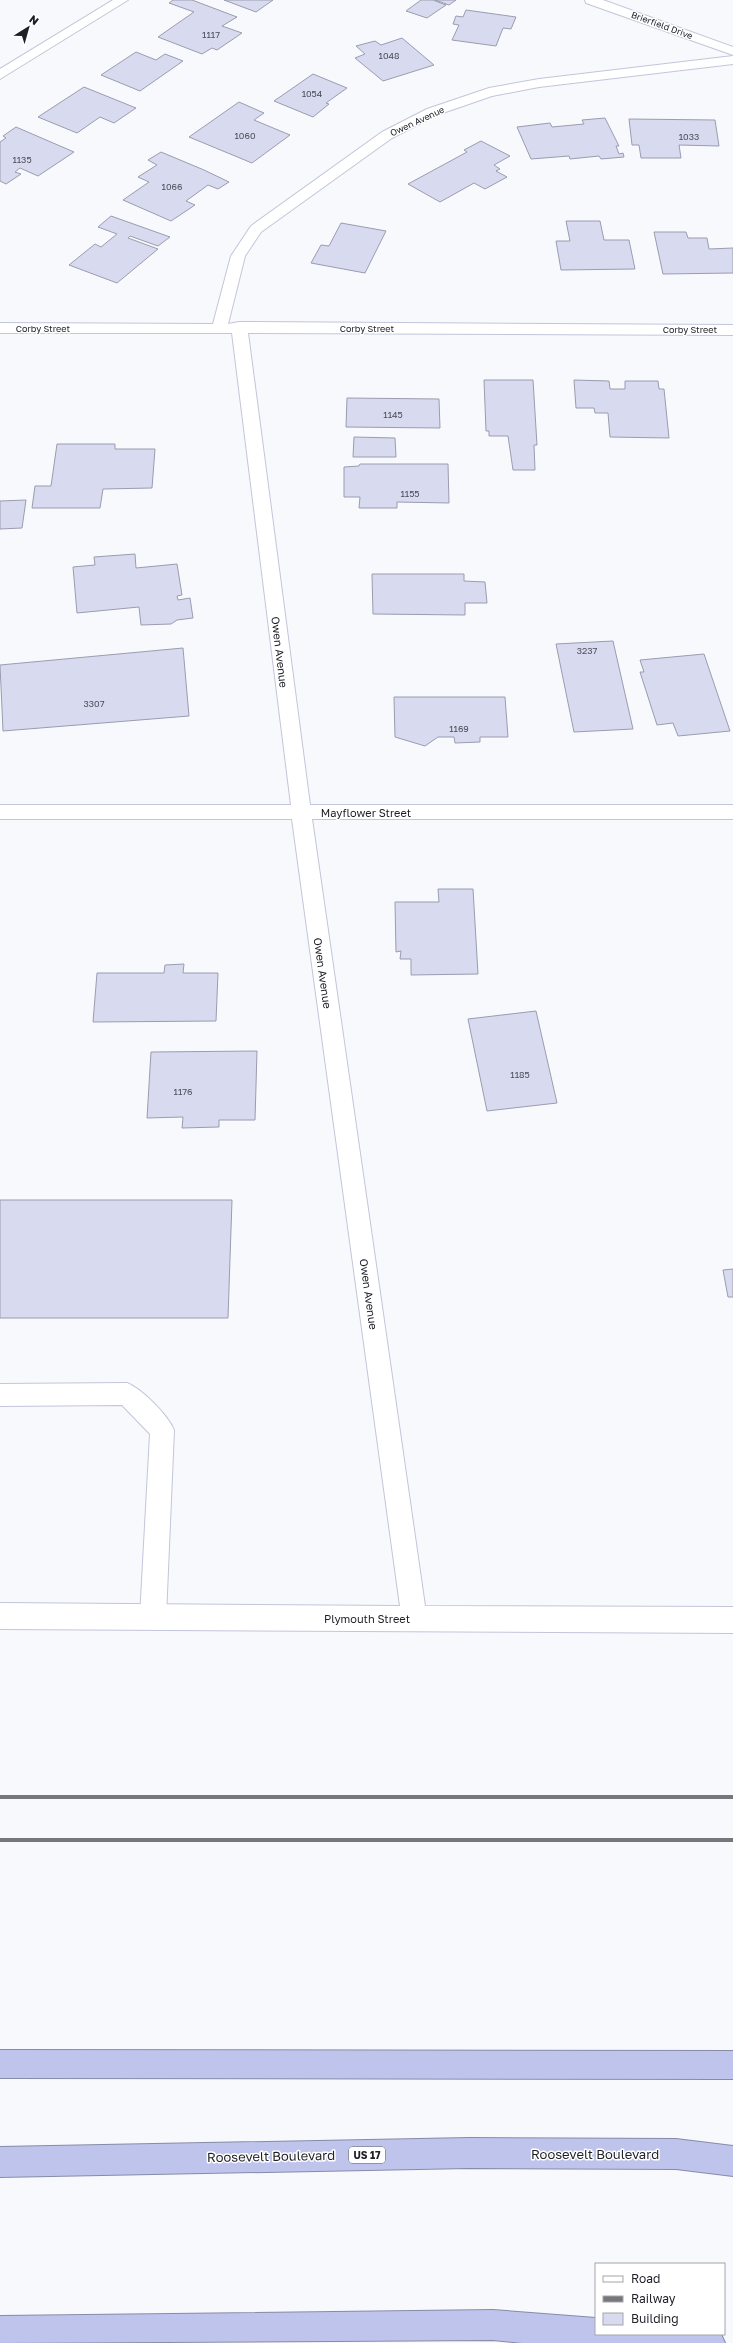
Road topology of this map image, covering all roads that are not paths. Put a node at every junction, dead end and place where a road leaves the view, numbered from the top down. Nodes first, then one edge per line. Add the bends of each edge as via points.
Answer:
1 (122, 0) edge
2 (591, 0) edge
3 (733, 50) edge
4 (733, 60) edge
5 (0, 75) edge
6 (0, 328) edge
7 (230, 328) junction
8 (733, 330) edge
9 (0, 812) edge
10 (301, 812) junction
11 (733, 812) edge
12 (0, 1395) edge
13 (0, 1616) edge
14 (153, 1617) junction
15 (414, 1618) junction
16 (733, 1620) edge
17 (0, 2064) edge
18 (733, 2065) edge
19 (733, 2161) edge
20 (0, 2162) edge
21 (595, 2334) edge
22 (16, 2335) edge
23 (322, 2335) edge
24 (612, 2335) edge
25 (709, 2343) edge

1 - 5 street
2 - 3 street, Brierfield Drive
4 - 7 street, Owen Avenue via 539,82 489,92 432,112 393,132 256,229 238,256
6 - 7 street, Corby Street
7 - 8 street, Corby Street
7 - 10 street, Owen Avenue
9 - 10 street, Mayflower Street
10 - 11 street, Mayflower Street
10 - 15 street, Owen Avenue
12 - 14 street via 127,1394 162,1430
13 - 14 street, Plymouth Street
14 - 15 street, Plymouth Street
15 - 16 street, Plymouth Street
17 - 18 highway
19 - 20 highway, Roosevelt Boulevard / US 17 via 676,2154 469,2153
21 - 23 highway via 493,2325
22 - 23 highway
24 - 25 highway

